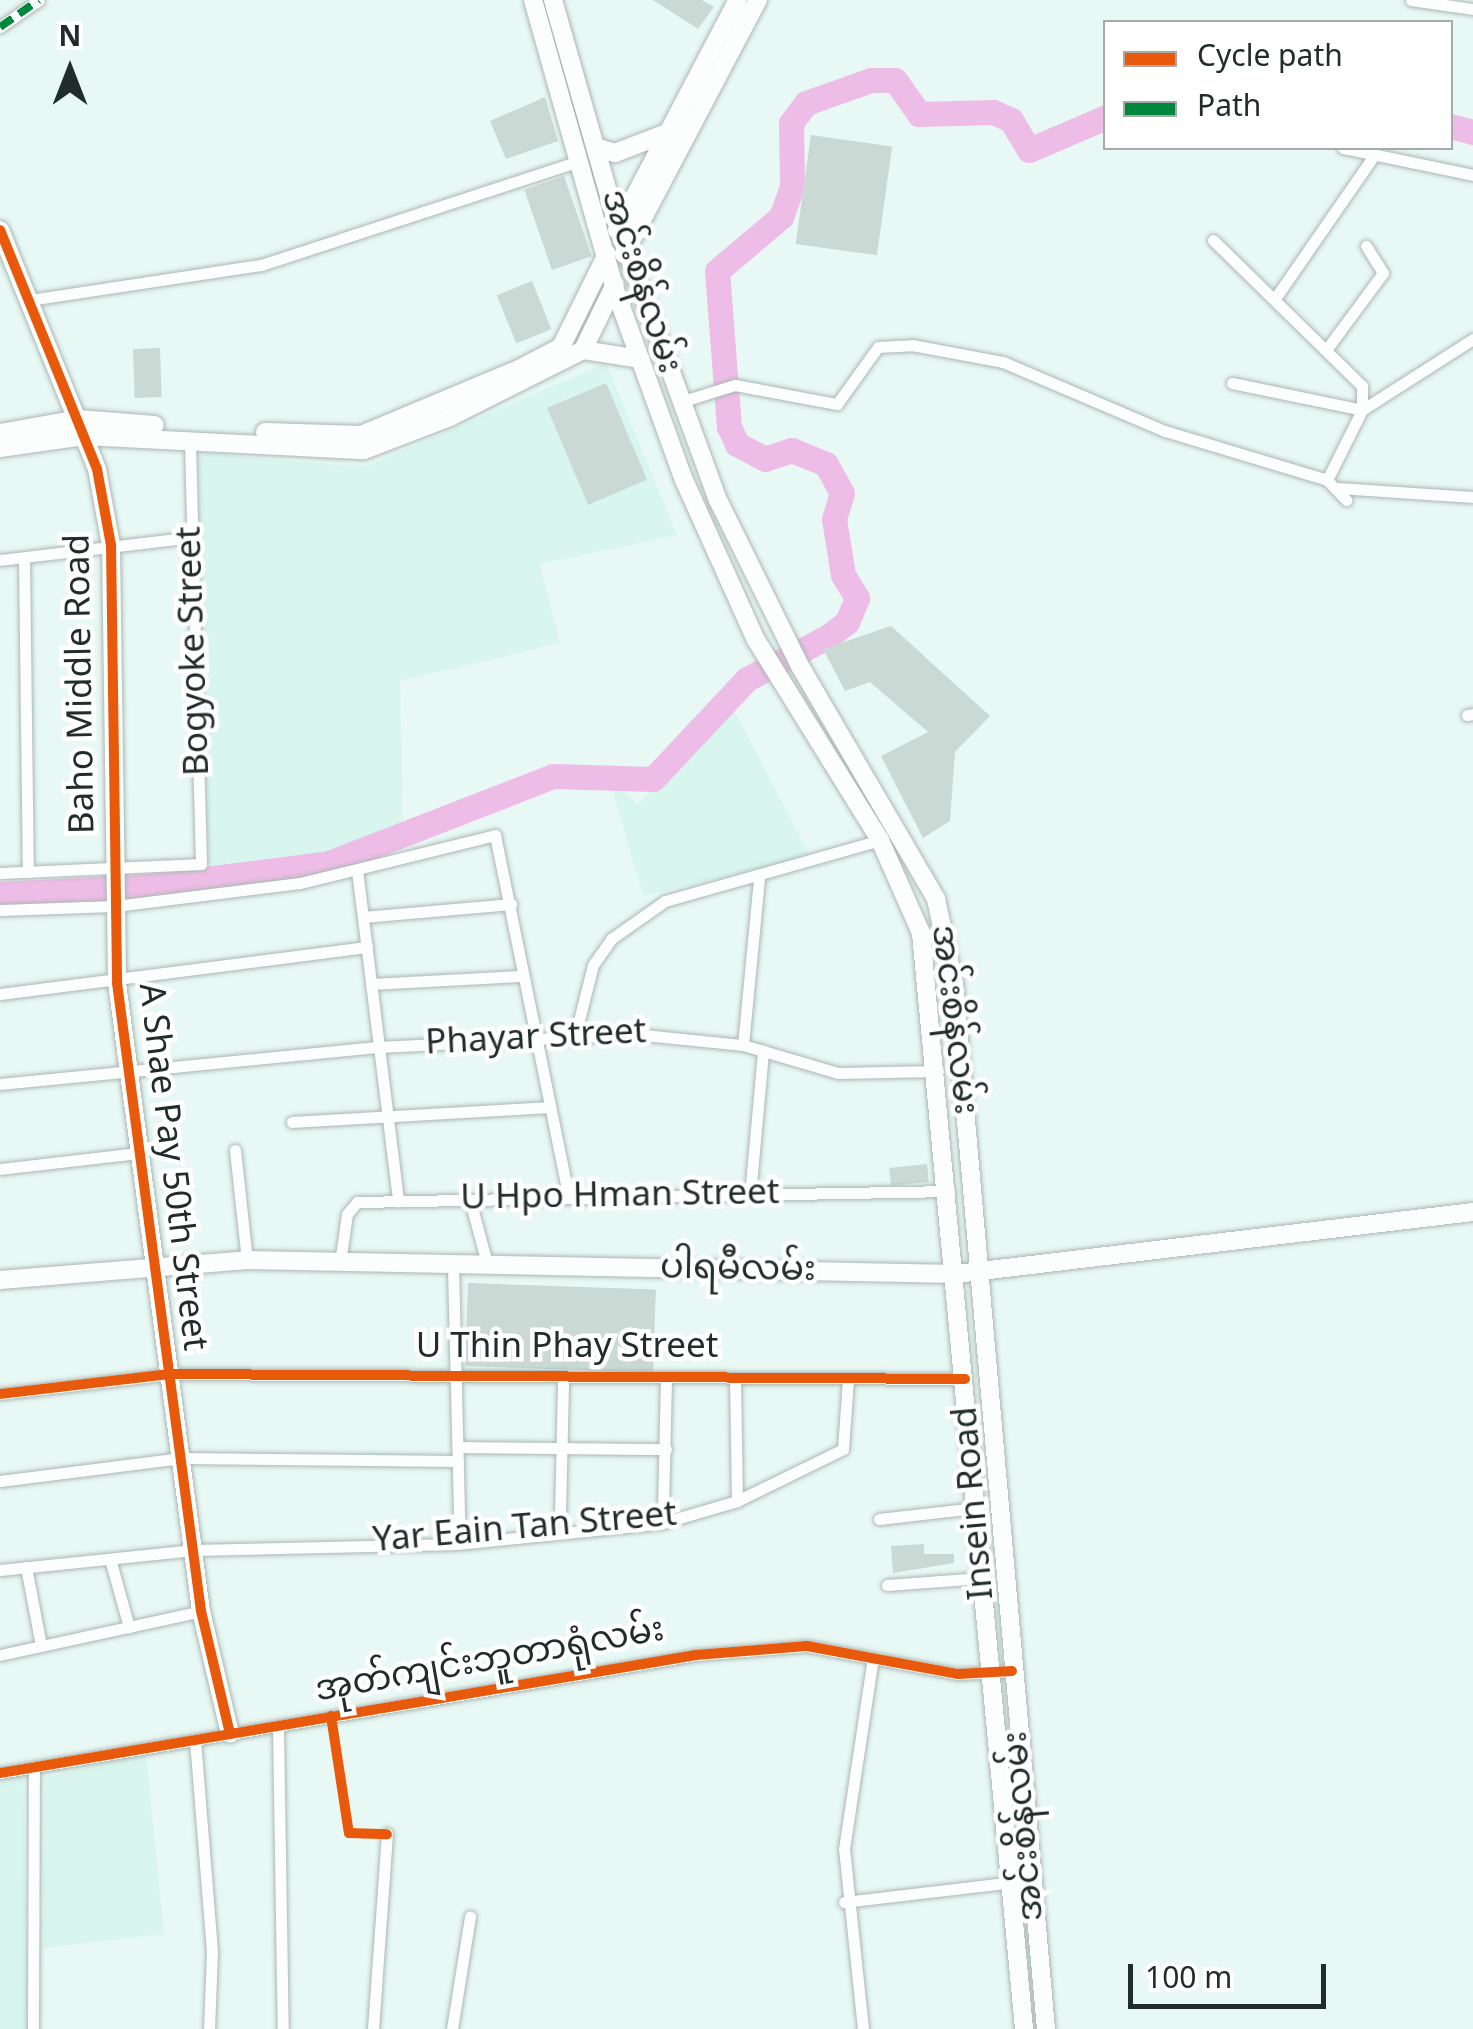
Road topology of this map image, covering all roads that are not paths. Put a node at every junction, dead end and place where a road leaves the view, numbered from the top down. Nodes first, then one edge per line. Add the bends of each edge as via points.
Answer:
1 (39, 0) edge
2 (533, 0) edge
3 (553, 0) edge
4 (738, 0) edge
5 (758, 0) edge
6 (1411, 0) edge
7 (1473, 9) edge
8 (0, 27) edge
9 (664, 134) junction
10 (596, 147) junction
11 (1354, 150) edge
12 (1375, 154) junction
13 (579, 161) junction
14 (1473, 175) edge
15 (618, 226) junction
16 (0, 230) edge
17 (1213, 240) dead end
18 (1366, 246) dead end
19 (626, 249) junction
20 (606, 256) junction
21 (614, 287) junction
22 (1276, 298) junction
23 (29, 300) junction
24 (1473, 339) edge
25 (1329, 346) junction
26 (583, 350) junction
27 (1452, 357) junction
28 (1473, 358) edge
29 (640, 359) junction
30 (1232, 383) dead end
31 (680, 402) junction
32 (1362, 410) junction
33 (81, 427) junction
34 (0, 433) edge
35 (190, 439) junction
36 (0, 448) edge
37 (1332, 484) junction
38 (1473, 497) edge
39 (1346, 500) dead end
40 (192, 537) junction
41 (111, 546) junction
42 (24, 558) junction
43 (0, 560) edge
44 (879, 794) junction
45 (858, 806) junction
46 (880, 840) junction
47 (358, 870) junction
48 (28, 872) junction
49 (115, 872) junction
50 (0, 874) edge
51 (759, 878) junction
52 (115, 903) junction
53 (511, 904) junction
54 (0, 910) edge
55 (363, 917) junction
56 (367, 948) junction
57 (520, 976) junction
58 (118, 983) junction
59 (371, 984) junction
60 (0, 994) edge
61 (574, 1040) junction
62 (533, 1042) junction
63 (743, 1044) junction
64 (379, 1047) junction
65 (763, 1051) junction
66 (129, 1070) junction
67 (939, 1071) junction
68 (0, 1084) edge
69 (550, 1107) junction
70 (388, 1116) junction
71 (292, 1122) dead end
72 (235, 1150) dead end
73 (139, 1153) junction
74 (0, 1170) edge
75 (949, 1191) junction
76 (568, 1194) junction
77 (750, 1195) junction
78 (398, 1201) junction
79 (472, 1204) junction
80 (1473, 1212) edge
81 (246, 1260) junction
82 (154, 1261) junction
83 (340, 1263) junction
84 (453, 1266) junction
85 (488, 1266) junction
86 (979, 1269) junction
87 (956, 1274) junction
88 (0, 1280) edge
89 (169, 1374) junction
90 (456, 1376) junction
91 (666, 1378) junction
92 (735, 1378) junction
93 (563, 1379) junction
94 (848, 1379) junction
95 (965, 1379) junction
96 (0, 1394) edge
97 (458, 1447) junction
98 (558, 1450) junction
99 (666, 1450) junction
100 (182, 1458) junction
101 (458, 1461) junction
102 (0, 1481) edge
103 (737, 1501) junction
104 (976, 1508) junction
105 (662, 1510) dead end
106 (560, 1516) dead end
107 (879, 1518) dead end
108 (459, 1519) dead end
109 (194, 1550) junction
110 (110, 1559) junction
111 (26, 1567) junction
112 (0, 1570) edge
113 (981, 1578) junction
114 (887, 1586) dead end
115 (201, 1611) junction
116 (129, 1627) junction
117 (41, 1646) junction
118 (0, 1655) edge
119 (873, 1658) junction
120 (1012, 1671) junction
121 (990, 1673) junction
122 (278, 1727) junction
123 (230, 1734) junction
124 (196, 1740) junction
125 (34, 1767) junction
126 (0, 1773) edge
127 (387, 1834) dead end
128 (1030, 1880) junction
129 (1008, 1883) junction
130 (844, 1902) junction
131 (470, 1916) dead end
132 (32, 2029) edge
133 (209, 2029) edge
134 (283, 2029) edge
135 (373, 2029) edge
136 (452, 2029) edge
137 (863, 2029) edge
138 (1024, 2029) edge
139 (1046, 2029) edge

1 - 8 street
2 - 13 main road
3 - 10 main road, အင်းစိန်လမ်း
4 - 9 main road
5 - 19 main road
6 - 7 street
9 - 10 main road via 615,153
9 - 15 main road
10 - 15 main road, အင်းစိန်လမ်း
11 - 12 street
12 - 14 street
12 - 22 street
13 - 20 main road
13 - 23 street via 261,265
15 - 19 main road, အင်းစိန်လမ်း
15 - 20 main road
16 - 23 main road, Baho Middle Road
17 - 22 street
18 - 25 street via 1383,273
19 - 21 main road
19 - 31 main road, အင်းစိန်လမ်း
20 - 21 main road, အင်းစိန်လမ်း
20 - 33 main road via 561,347 362,435
21 - 26 main road
21 - 29 main road, အင်းစိန်လမ်း
22 - 25 street
23 - 33 main road, Baho Middle Road
24 - 27 street
25 - 32 street via 1362,386
26 - 29 main road
26 - 35 main road via 450,417 364,450
27 - 28 street
27 - 32 street
29 - 45 main road, အင်းစိန်လမ်း via 684,480 763,651
30 - 32 street
31 - 37 street via 736,385 836,404 878,348 912,344 983,355 1165,432
31 - 44 main road, အင်းစိန်လမ်း via 785,638
32 - 37 street
33 - 34 main road
33 - 35 main road
33 - 36 main road
33 - 41 main road, Baho Middle Road
35 - 40 street, Bogyoke Street
37 - 38 street
37 - 39 street
40 - 41 street
40 - 49 street, Bogyoke Street via 201,864
41 - 42 street
41 - 49 main road, Baho Middle Road
42 - 43 street
42 - 48 street
44 - 45 main road
44 - 86 main road, အင်းစိန်လမ်း via 936,899 954,984
45 - 46 main road, အင်းစိန်လမ်း
46 - 51 street
46 - 67 main road, အင်းစိန်လမ်း via 921,932
47 - 52 street
47 - 53 street via 495,836
47 - 55 street
48 - 49 street
48 - 50 street
49 - 52 main road, Baho Middle Road
51 - 61 street via 665,901 612,939 593,965
51 - 63 street
52 - 54 street
52 - 58 main road, A Shae Pay 50th Street
53 - 55 street
53 - 57 street
55 - 56 street
56 - 58 street
56 - 59 street
57 - 59 street
57 - 62 street
58 - 60 street
58 - 66 main road, A Shae Pay 50th Street
59 - 64 street
61 - 62 street, Phayar Street
61 - 63 street, Phayar Street via 669,1033
62 - 64 street, Phayar Street
62 - 69 street
63 - 65 street, Phayar Street
64 - 66 street, Phayar Street
64 - 70 street
65 - 67 street, Phayar Street via 838,1073
65 - 77 street
66 - 68 street, Phayar Street
66 - 73 main road, A Shae Pay 50th Street
67 - 75 main road, အင်းစိန်လမ်း
69 - 70 street
69 - 76 street
70 - 71 street
70 - 78 street
72 - 81 street
73 - 74 street
73 - 82 main road, A Shae Pay 50th Street
75 - 77 street, U Hpo Hman Street
75 - 87 main road, အင်းစိန်လမ်း
76 - 77 street, U Hpo Hman Street
76 - 79 street, U Hpo Hman Street
78 - 79 street, U Hpo Hman Street
78 - 83 street, U Hpo Hman Street via 354,1204
79 - 85 street
80 - 86 main road, ပါရမီလမ်း
81 - 82 main road, ပါရမီလမ်း
81 - 83 main road, ပါရမီလမ်း
82 - 88 main road, ပါရမီလမ်း
82 - 89 main road, A Shae Pay 50th Street
83 - 84 main road, ပါရမီလမ်း
84 - 85 main road, ပါရမီလမ်း
84 - 90 street
85 - 87 main road, ပါရမီလမ်း
86 - 87 main road, ပါရမီလမ်း
86 - 120 main road, အင်းစိန်လမ်း
87 - 95 main road, Insein Road
89 - 90 street, U Thin Phay Street
89 - 96 street, U Thin Phay Street
89 - 100 main road, A Shae Pay 50th Street
90 - 93 street, U Thin Phay Street
90 - 97 street
91 - 92 street, U Thin Phay Street
91 - 93 street, U Thin Phay Street
91 - 99 street
92 - 94 street, U Thin Phay Street
92 - 103 street
93 - 98 street
94 - 95 street, U Thin Phay Street
94 - 103 street, Yar Eain Tan Street via 843,1449
95 - 104 main road, Insein Road
97 - 98 street
97 - 101 street
98 - 99 street
98 - 106 street
99 - 105 street
100 - 101 street
100 - 102 street
100 - 109 main road, A Shae Pay 50th Street
101 - 108 street
103 - 109 street, Yar Eain Tan Street via 662,1523 457,1544
104 - 107 street
104 - 113 main road, Insein Road
109 - 110 street, Yar Eain Tan Street
109 - 115 main road, A Shae Pay 50th Street
110 - 111 street, Yar Eain Tan Street
110 - 116 street
111 - 112 street, Yar Eain Tan Street
111 - 117 street
113 - 114 street
113 - 121 main road, Insein Road
115 - 116 street
115 - 123 main road, A Shae Pay 50th Street
116 - 117 street
117 - 118 street
119 - 121 street, အုတ်ကျင်းဘူတာရုံလမ်း
119 - 122 street, အုတ်ကျင်းဘူတာရုံလမ်း via 806,1646 696,1654
119 - 130 street via 844,1849
120 - 121 street, အုတ်ကျင်းဘူတာရုံလမ်း
120 - 128 main road, အင်းစိန်လမ်း
121 - 129 main road, အင်းစိန်လမ်း
122 - 123 street, အုတ်ကျင်းဘူတာရုံလမ်း
122 - 134 street
123 - 124 street, အုတ်ကျင်းဘူတာရုံလမ်း
124 - 125 street, အုတ်ကျင်းဘူတာရုံလမ်း
124 - 133 street via 212,1952
125 - 126 street, အုတ်ကျင်းဘူတာရုံလမ်း
125 - 132 street
127 - 135 street
128 - 129 street
128 - 139 main road, အင်းစိန်လမ်း
129 - 130 street
129 - 138 main road, အင်းစိန်လမ်း
130 - 137 street
131 - 136 street

